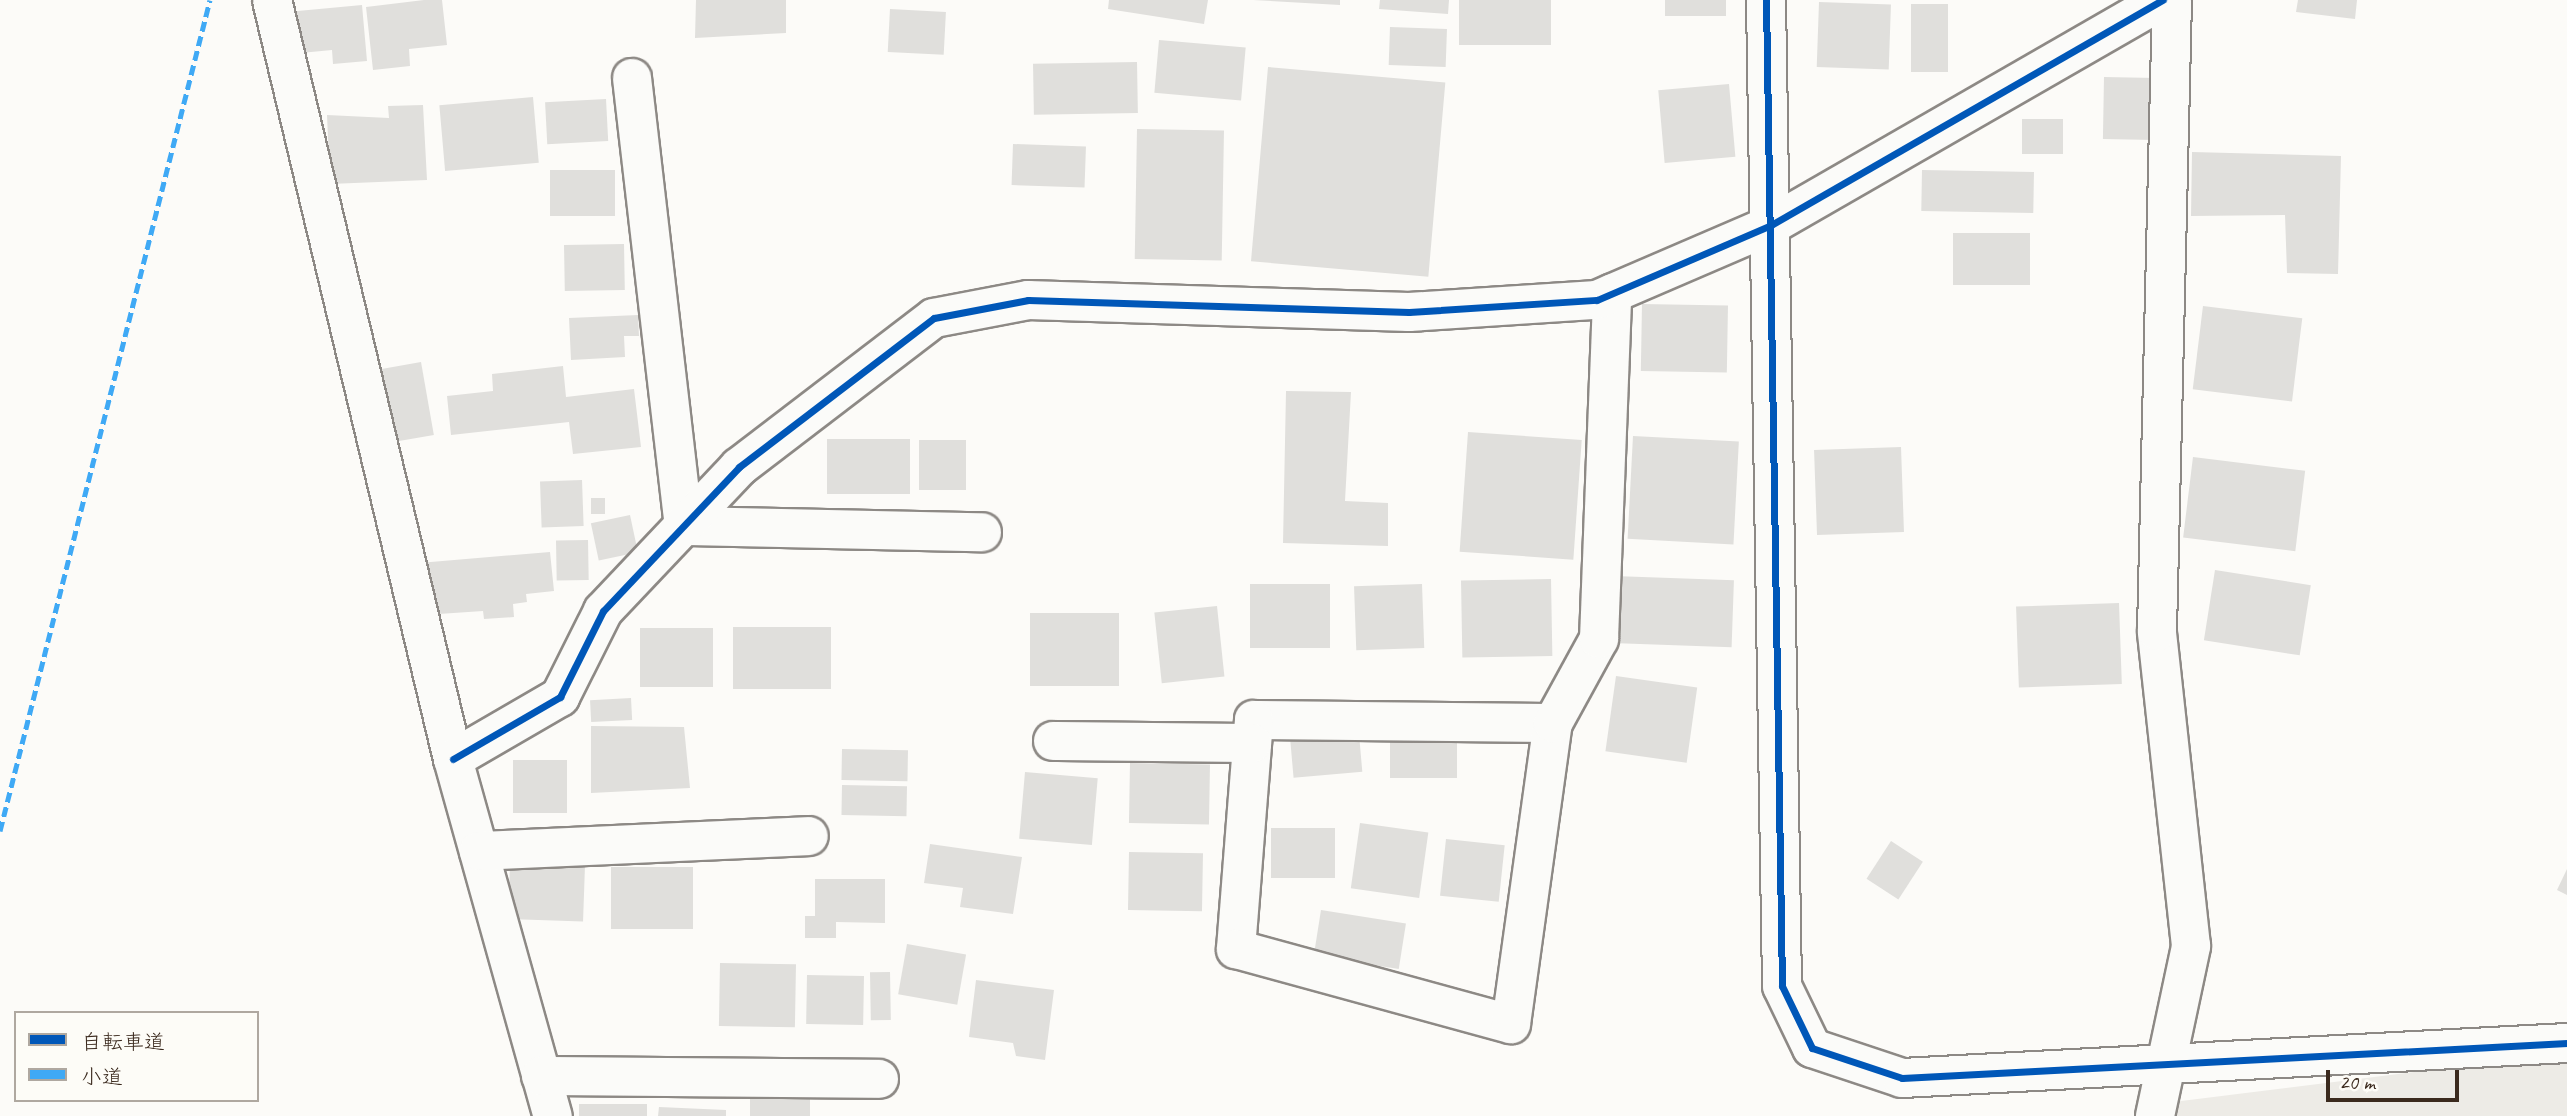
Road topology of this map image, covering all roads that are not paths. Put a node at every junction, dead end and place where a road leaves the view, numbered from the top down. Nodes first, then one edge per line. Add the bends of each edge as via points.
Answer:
1 (272, 0) edge
2 (1766, 0) edge
3 (2163, 0) edge
4 (2172, 0) edge
5 (632, 78) dead end
6 (1771, 225) junction
7 (1612, 293) junction
8 (684, 526) junction
9 (982, 532) dead end
10 (1553, 723) junction
11 (1054, 741) dead end
12 (1252, 743) junction
13 (453, 759) junction
14 (809, 836) dead end
15 (478, 851) junction
16 (2567, 1044) edge
17 (2165, 1068) junction
18 (541, 1076) junction
19 (878, 1079) dead end
20 (552, 1116) edge
21 (2155, 1116) edge

1 - 13 street
2 - 6 street
3 - 6 street
4 - 17 street via 2157,631 2191,946
5 - 8 street
6 - 7 street
6 - 17 street via 1782,986 1812,1048 1902,1078
7 - 8 street via 1597,300 1409,312 1028,300 934,318 739,467
7 - 10 street via 1599,639
8 - 9 street
8 - 13 street via 603,611 560,697
10 - 12 street via 1254,720
10 - 12 street via 1511,1024 1236,949
11 - 12 street
13 - 15 street
14 - 15 street
15 - 18 street
16 - 17 street
17 - 21 street
18 - 19 street
18 - 20 street

